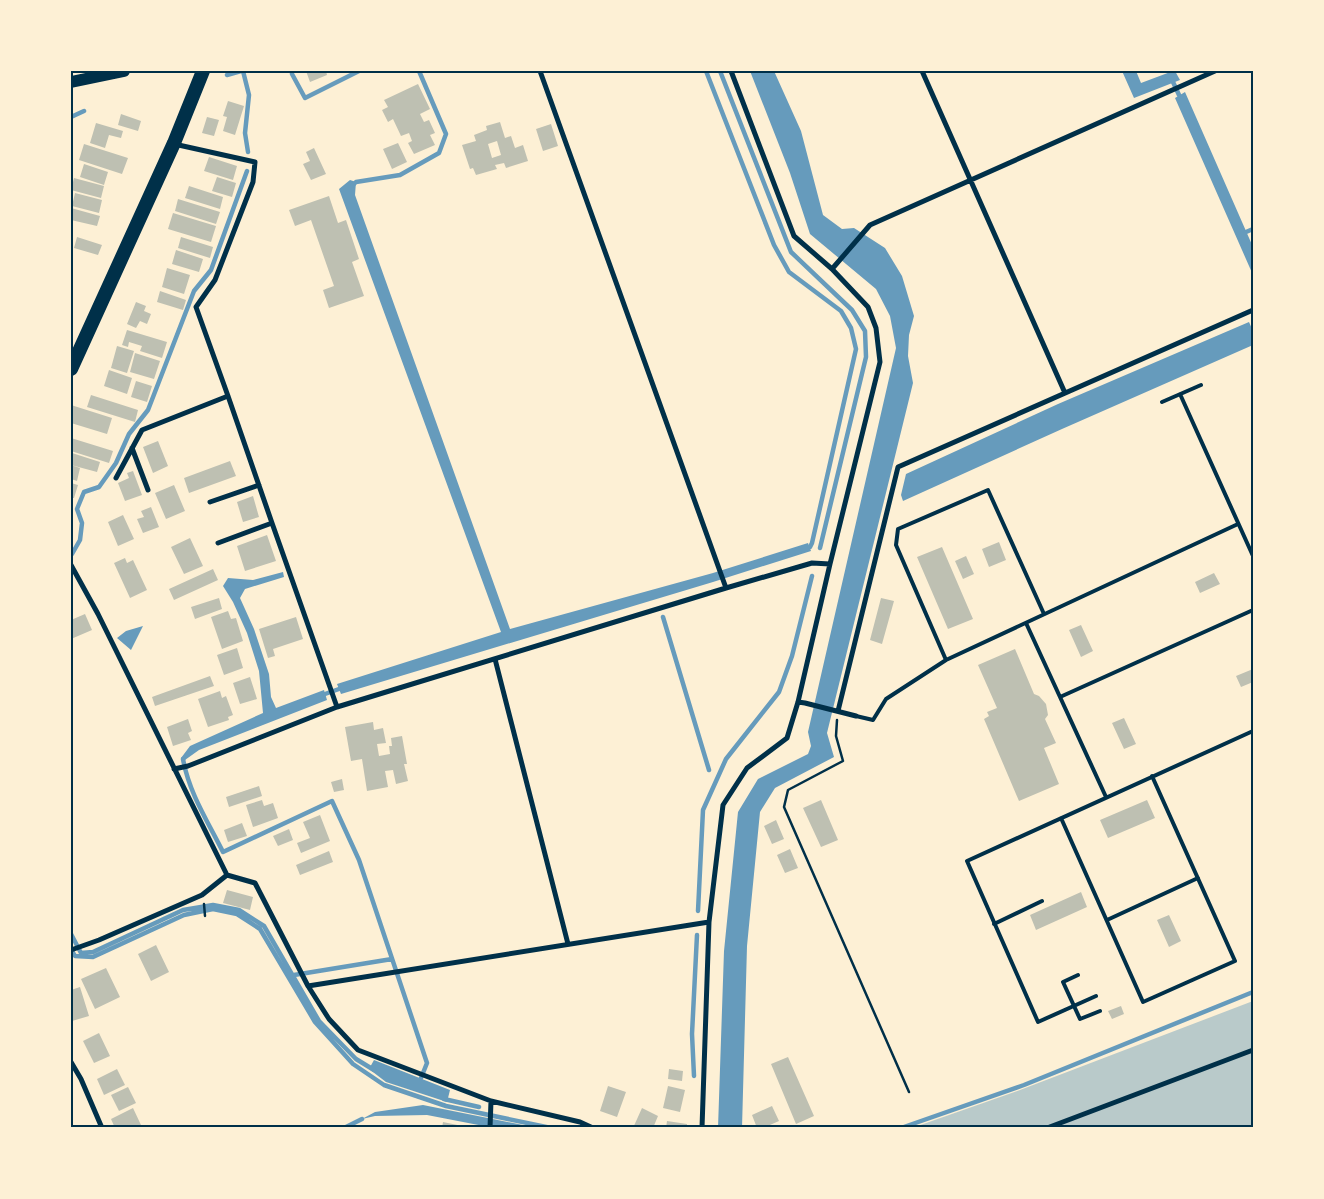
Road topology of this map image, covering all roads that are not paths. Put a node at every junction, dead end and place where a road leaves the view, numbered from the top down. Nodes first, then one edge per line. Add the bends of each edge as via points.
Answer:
1 (124, 71) edge
2 (203, 71) edge
3 (540, 71) edge
4 (731, 71) edge
5 (922, 71) edge
6 (1215, 71) edge
7 (71, 82) edge
8 (174, 144) junction
9 (971, 179) junction
10 (832, 269) junction
11 (1253, 310) edge
12 (71, 369) edge
13 (1202, 385) dead end
14 (1065, 393) junction
15 (1180, 394) junction
16 (228, 396) junction
17 (1162, 402) dead end
18 (132, 448) junction
19 (116, 478) dead end
20 (259, 485) junction
21 (148, 490) dead end
22 (210, 502) dead end
23 (272, 523) junction
24 (1238, 524) junction
25 (218, 543) dead end
26 (1253, 556) edge
27 (830, 564) junction
28 (71, 565) edge
29 (725, 586) junction
30 (1253, 610) edge
31 (1044, 614) junction
32 (1026, 623) junction
33 (495, 658) junction
34 (946, 660) junction
35 (1060, 697) junction
36 (798, 702) junction
37 (337, 707) junction
38 (837, 711) junction
39 (856, 716) joint
40 (1253, 731) edge
41 (174, 769) junction
42 (1152, 776) junction
43 (1106, 797) junction
44 (1061, 818) junction
45 (227, 875) junction
46 (1198, 878) junction
47 (1042, 901) dead end
48 (1106, 920) junction
49 (709, 922) junction
50 (994, 924) junction
51 (568, 944) junction
52 (71, 950) edge
53 (1078, 975) dead end
54 (308, 986) junction
55 (1096, 996) dead end
56 (1074, 1006) junction
57 (1100, 1011) dead end
58 (1253, 1050) edge
59 (71, 1062) edge
60 (491, 1101) junction
61 (102, 1128) edge
62 (490, 1128) edge
63 (593, 1128) edge
64 (702, 1128) edge
65 (1047, 1128) edge

1 - 7 main road
2 - 8 highway
3 - 29 street
4 - 10 street via 794,236
5 - 9 street
6 - 9 street
8 - 12 highway
8 - 16 street via 255,162 253,182 215,280 196,307
9 - 10 street via 870,224
9 - 14 street
10 - 27 street via 868,306 876,328 880,362
11 - 14 street
13 - 15 lane
14 - 38 street via 898,467
15 - 17 lane
15 - 24 lane
16 - 18 street via 142,430
16 - 20 street
18 - 19 street
18 - 21 street
20 - 22 street
20 - 23 street
23 - 25 street
23 - 37 street
24 - 26 lane
24 - 31 lane
27 - 29 street via 812,563
27 - 36 street
28 - 41 street
29 - 33 street
30 - 35 lane
31 - 32 lane
31 - 34 lane via 988,490 898,530 896,545
32 - 34 lane
32 - 35 lane
33 - 37 street
33 - 51 street
34 - 39 lane via 886,699 873,720
35 - 43 lane
36 - 38 street
36 - 49 street via 787,738 747,768 723,805
37 - 41 street
38 - 39 street
40 - 42 lane
41 - 45 street
42 - 43 lane
42 - 46 lane
43 - 44 lane
44 - 48 lane
44 - 50 lane via 966,860
45 - 52 street via 202,895
45 - 54 street via 256,884
46 - 48 lane
46 - 48 lane via 1235,961 1143,1002
47 - 50 lane
49 - 51 street
49 - 64 street
50 - 56 lane via 1038,1022
51 - 54 street
53 - 56 lane via 1063,982
54 - 60 street via 329,1019 358,1050
55 - 56 lane
56 - 57 lane via 1080,1019
58 - 65 street
59 - 61 street
60 - 62 street
60 - 63 street

